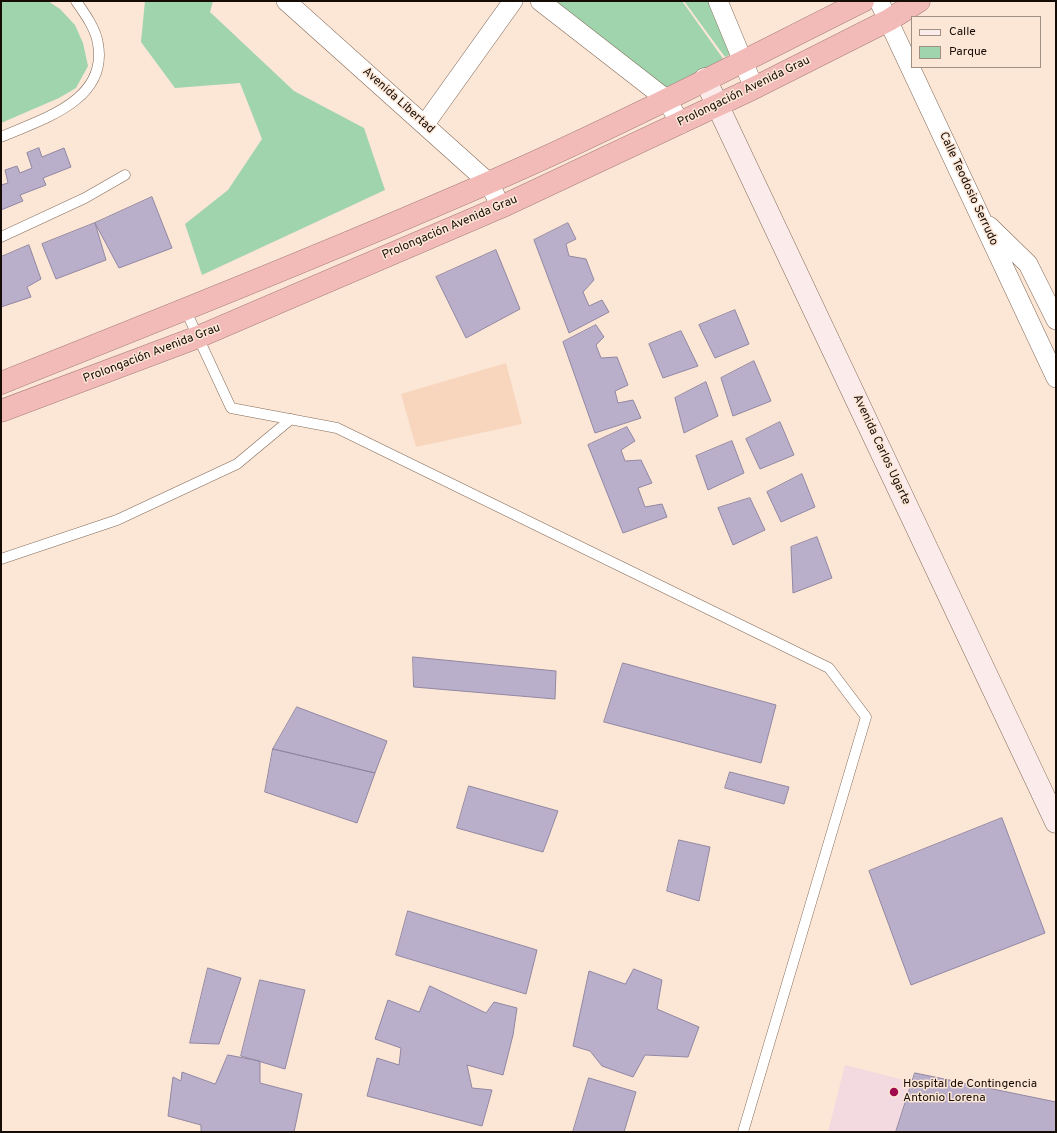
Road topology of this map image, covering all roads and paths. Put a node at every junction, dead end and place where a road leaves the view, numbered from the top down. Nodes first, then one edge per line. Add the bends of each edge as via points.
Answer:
1 (76, 1) edge
2 (286, 1) edge
3 (513, 1) edge
4 (540, 1) edge
5 (718, 1) edge
6 (863, 1) edge
7 (919, 1) edge
8 (884, 10) edge
9 (743, 61) junction
10 (911, 67) edge
11 (911, 68) edge
12 (705, 79) junction
13 (754, 88) junction
14 (666, 99) junction
15 (718, 104) junction
16 (424, 124) junction
17 (681, 124) junction
18 (1, 136) edge
19 (125, 175) dead end
20 (489, 183) junction
21 (501, 207) junction
22 (983, 220) junction
23 (1, 237) edge
24 (185, 309) junction
25 (1056, 320) edge
26 (198, 337) junction
27 (1056, 378) edge
28 (1, 383) edge
29 (1, 411) edge
30 (291, 419) junction
31 (1, 559) edge
32 (1056, 822) edge
33 (743, 1132) edge

1 - 18 lane via 90,21 98,44 99,70 84,94 58,112
2 - 16 street, Avenida Libertad
3 - 16 street
4 - 14 street
5 - 9 street
6 - 9 highway
7 - 8 highway, Prolongación Avenida Grau
8 - 10 street, Calle Teodosio Serrudo
8 - 13 highway, Prolongación Avenida Grau
9 - 12 highway
9 - 13 street
11 - 22 street, Calle Teodosio Serrudo
12 - 14 highway
12 - 15 street, Avenida Carlos Ugarte
13 - 15 highway, Prolongación Avenida Grau
14 - 17 street
14 - 20 highway
15 - 17 highway, Prolongación Avenida Grau
15 - 32 street, Avenida Carlos Ugarte
16 - 20 street, Avenida Libertad
17 - 21 highway, Prolongación Avenida Grau
19 - 23 lane via 85,198
20 - 21 street, Avenida Libertad
20 - 24 highway
21 - 26 highway, Prolongación Avenida Grau
22 - 25 street via 1028,264
22 - 27 street, Calle Teodosio Serrudo
24 - 26 lane
24 - 28 highway
26 - 29 highway, Prolongación Avenida Grau
26 - 30 lane via 231,408
30 - 31 lane via 237,464 117,520
30 - 33 lane via 338,428 829,668 866,717

